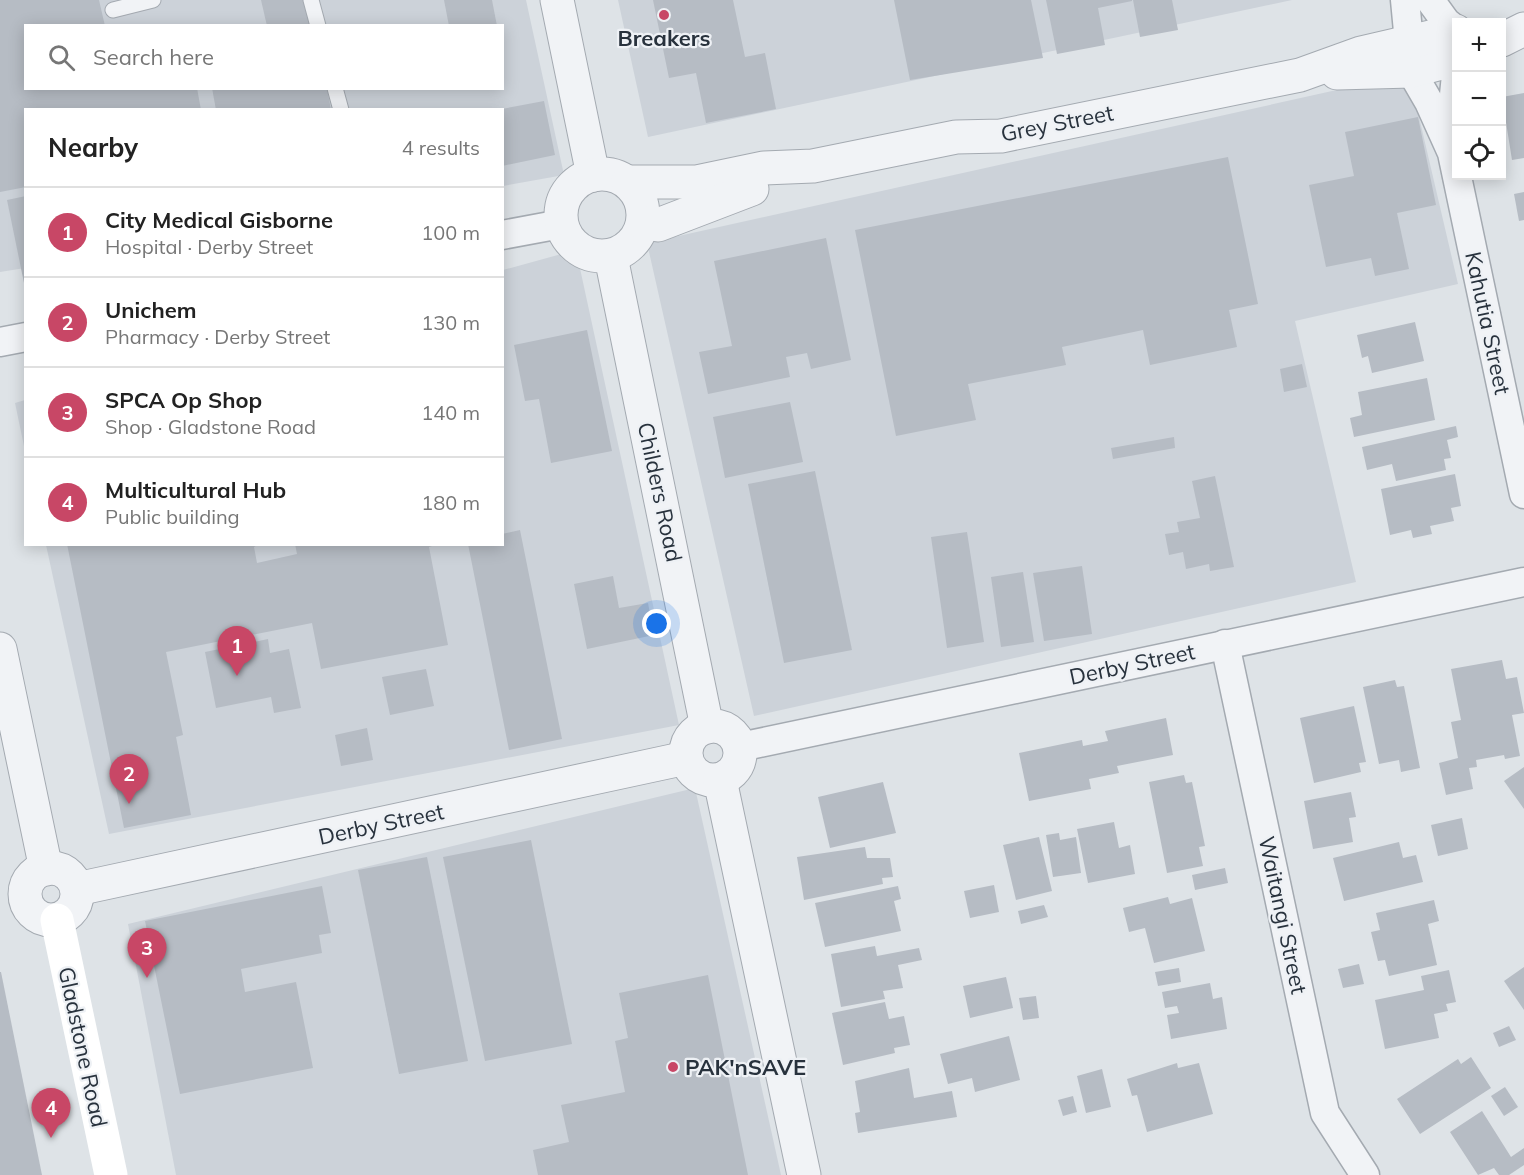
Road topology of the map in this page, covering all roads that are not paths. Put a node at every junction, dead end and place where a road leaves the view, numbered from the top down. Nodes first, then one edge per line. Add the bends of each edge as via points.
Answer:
1 (153, 0) edge
2 (312, 0) edge
3 (557, 0) edge
4 (1405, 0) edge
5 (1430, 0) edge
6 (113, 10) dead end
7 (318, 24) edge
8 (1506, 26) edge
9 (1452, 27) edge
10 (1524, 27) edge
11 (1452, 33) edge
12 (1506, 38) edge
13 (1410, 56) junction
14 (1452, 59) edge
15 (336, 90) edge
16 (340, 108) edge
17 (1452, 137) edge
18 (813, 166) junction
19 (593, 175) junction
20 (1462, 180) edge
21 (628, 182) junction
22 (643, 223) junction
23 (561, 224) junction
24 (504, 235) edge
25 (611, 257) junction
26 (24, 337) edge
27 (0, 342) edge
28 (1524, 494) edge
29 (1524, 582) edge
30 (1225, 644) junction
31 (0, 649) edge
32 (707, 727) junction
33 (740, 747) junction
34 (686, 758) junction
35 (720, 780) junction
36 (46, 869) junction
37 (77, 889) junction
38 (13, 902) edge
39 (57, 920) junction
40 (111, 1175) edge
41 (804, 1175) edge
42 (1365, 1175) edge

1 - 6 lane
2 - 7 lane
3 - 19 street
4 - 13 street, Kahutia Street
5 - 9 street
8 - 10 street
10 - 12 street
11 - 13 street, Grey Street
13 - 14 street, Grey Street
13 - 17 street, Kahutia Street via 1429,102
13 - 18 street, Grey Street via 1001,136 956,136
15 - 16 lane
18 - 21 street, Grey Street via 764,168 691,183
18 - 22 street, Grey Street via 658,225
19 - 21 street via 606,173
19 - 23 street via 579,181 564,199
20 - 28 street, Kahutia Street
21 - 22 street via 639,200
22 - 25 street via 632,243
23 - 24 street
23 - 25 street via 579,250 599,258
25 - 32 street, Childers Road
26 - 27 street
29 - 30 street, Derby Street
30 - 33 street, Derby Street
30 - 42 street, Waitangi Street via 1325,1113
31 - 36 street
32 - 33 street via 730,732
32 - 34 street via 690,741
33 - 35 street via 738,762 728,777
34 - 35 street via 701,777
34 - 37 street, Derby Street
35 - 41 street
36 - 37 street via 62,871
36 - 38 street via 27,883
37 - 39 street via 71,912
38 - 39 street via 40,919
39 - 40 main road, Gladstone Road

